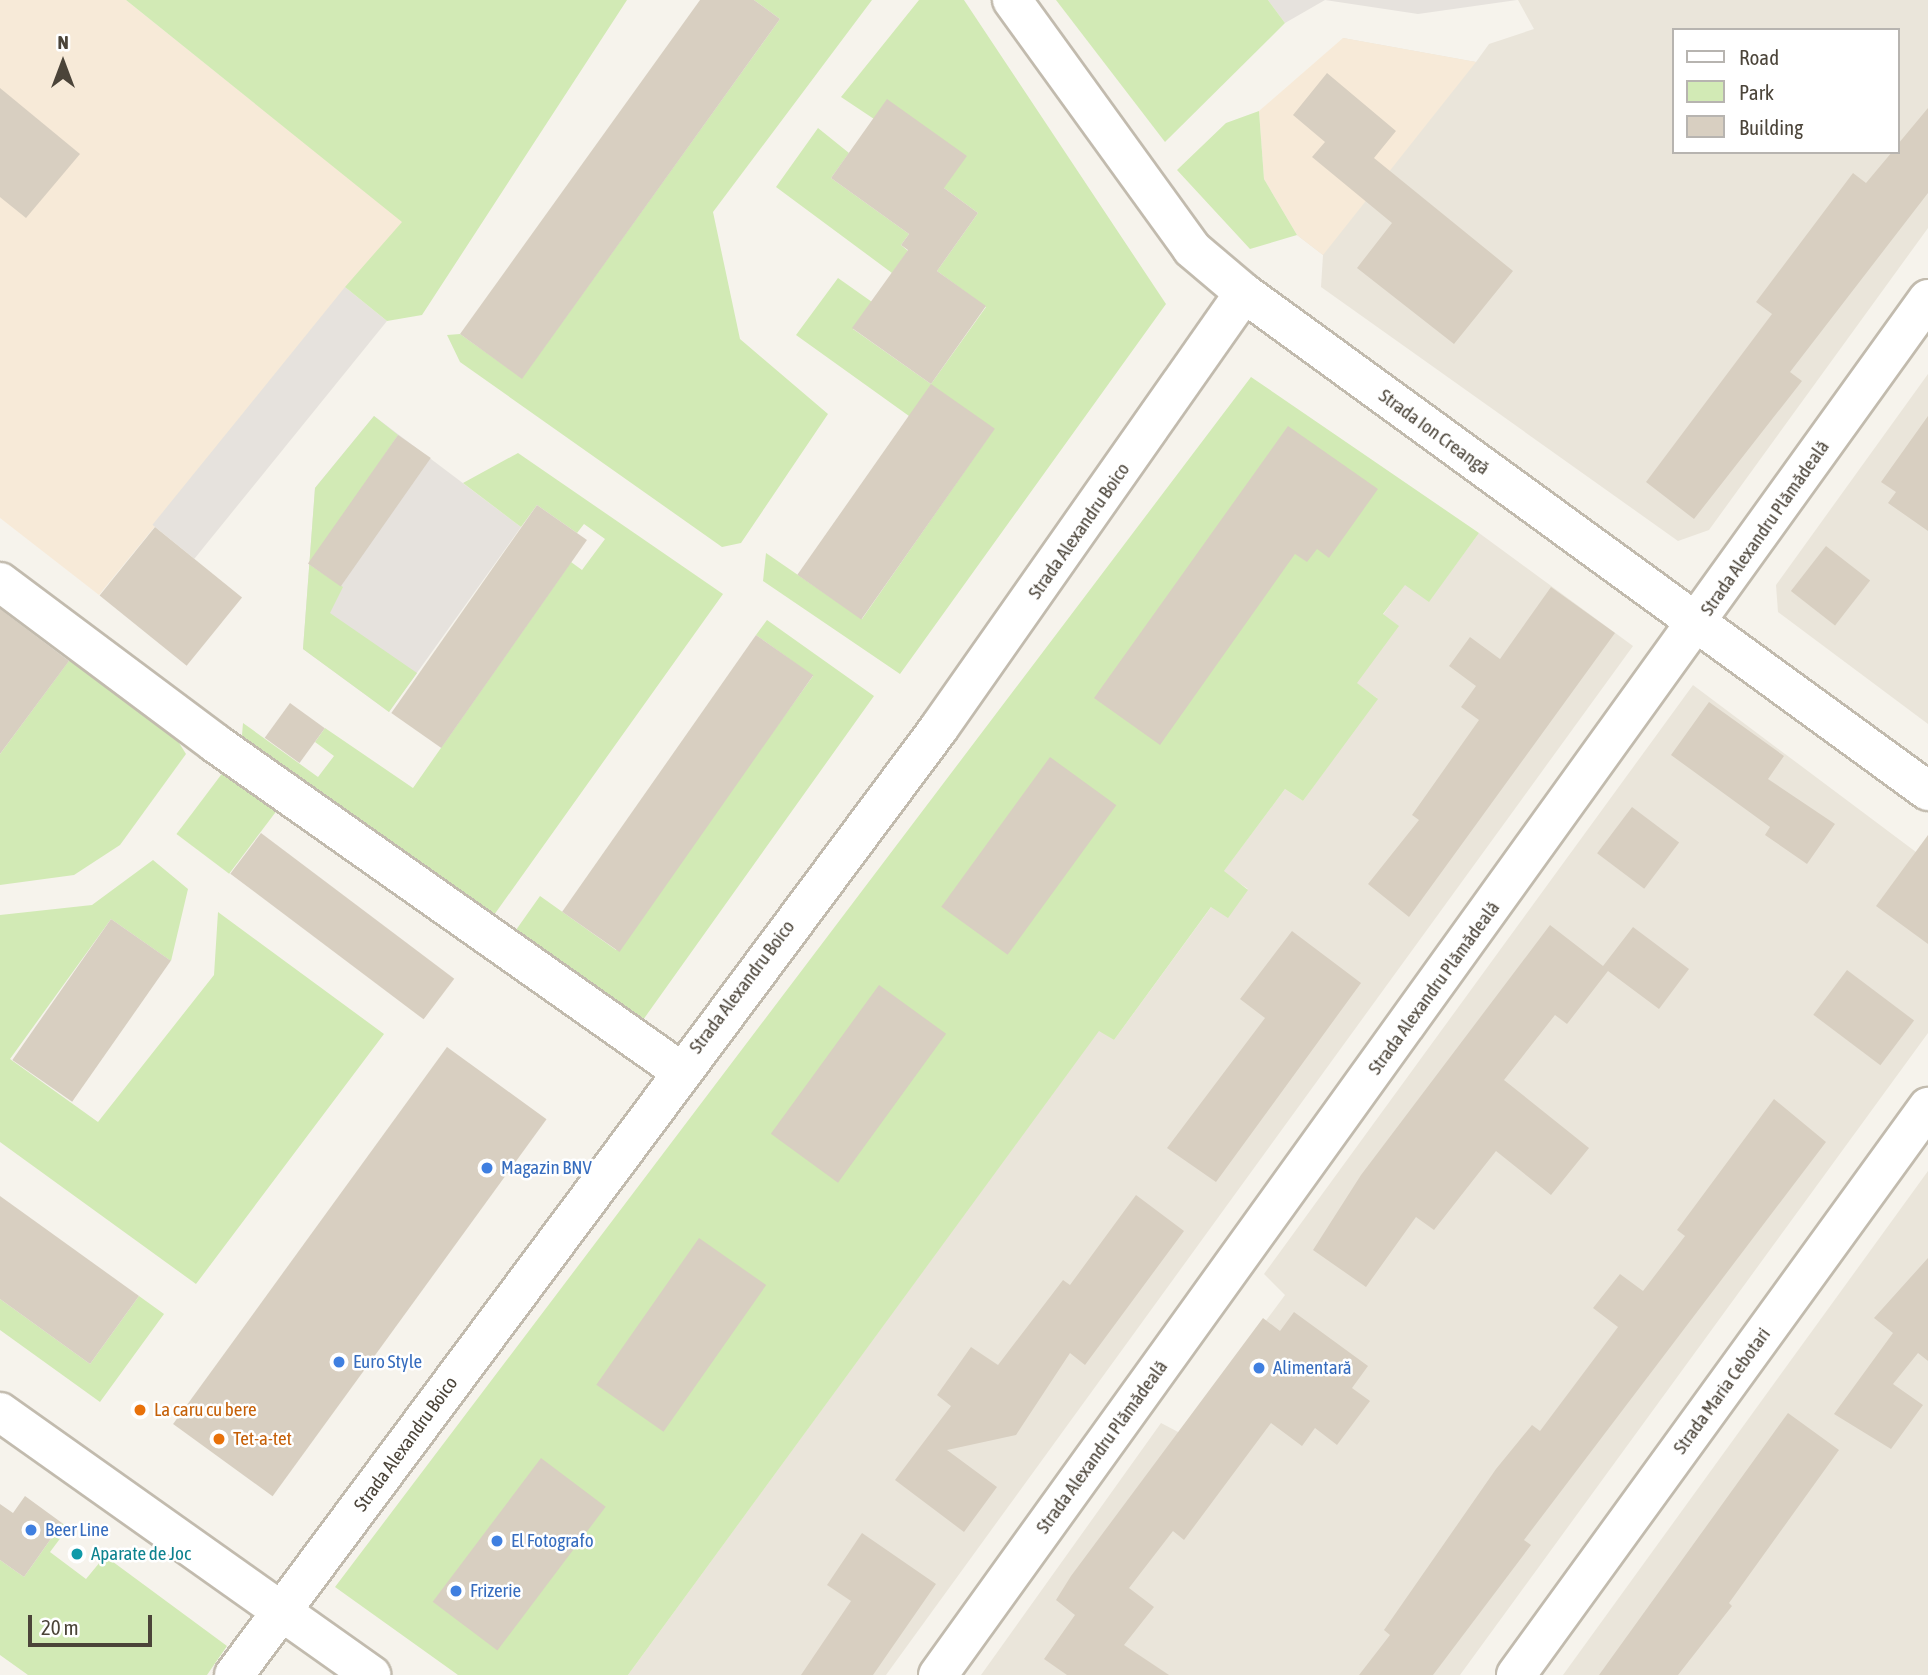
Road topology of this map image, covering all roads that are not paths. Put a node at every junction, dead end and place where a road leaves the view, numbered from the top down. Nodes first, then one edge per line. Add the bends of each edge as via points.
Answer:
1 (1012, 0) edge
2 (1244, 293) junction
3 (1928, 299) edge
4 (0, 582) edge
5 (1697, 624) junction
6 (1928, 791) edge
7 (679, 1070) junction
8 (1928, 1107) edge
9 (0, 1412) edge
10 (281, 1612) junction
11 (234, 1675) edge
12 (371, 1675) edge
13 (938, 1675) edge
14 (1516, 1675) edge

1 - 2 street, Strada Ion Creangă via 1192,249
2 - 5 street, Strada Ion Creangă
2 - 7 street, Strada Alexandru Boico via 939,728
3 - 5 street, Strada Alexandru Plămădeală
4 - 7 street via 215,743
5 - 6 street, Strada Ion Creangă
5 - 13 street, Strada Alexandru Plămădeală
7 - 10 street, Strada Alexandru Boico
8 - 14 street, Strada Maria Cebotari
9 - 10 street
10 - 11 street, Strada Alexandru Boico
10 - 12 street

